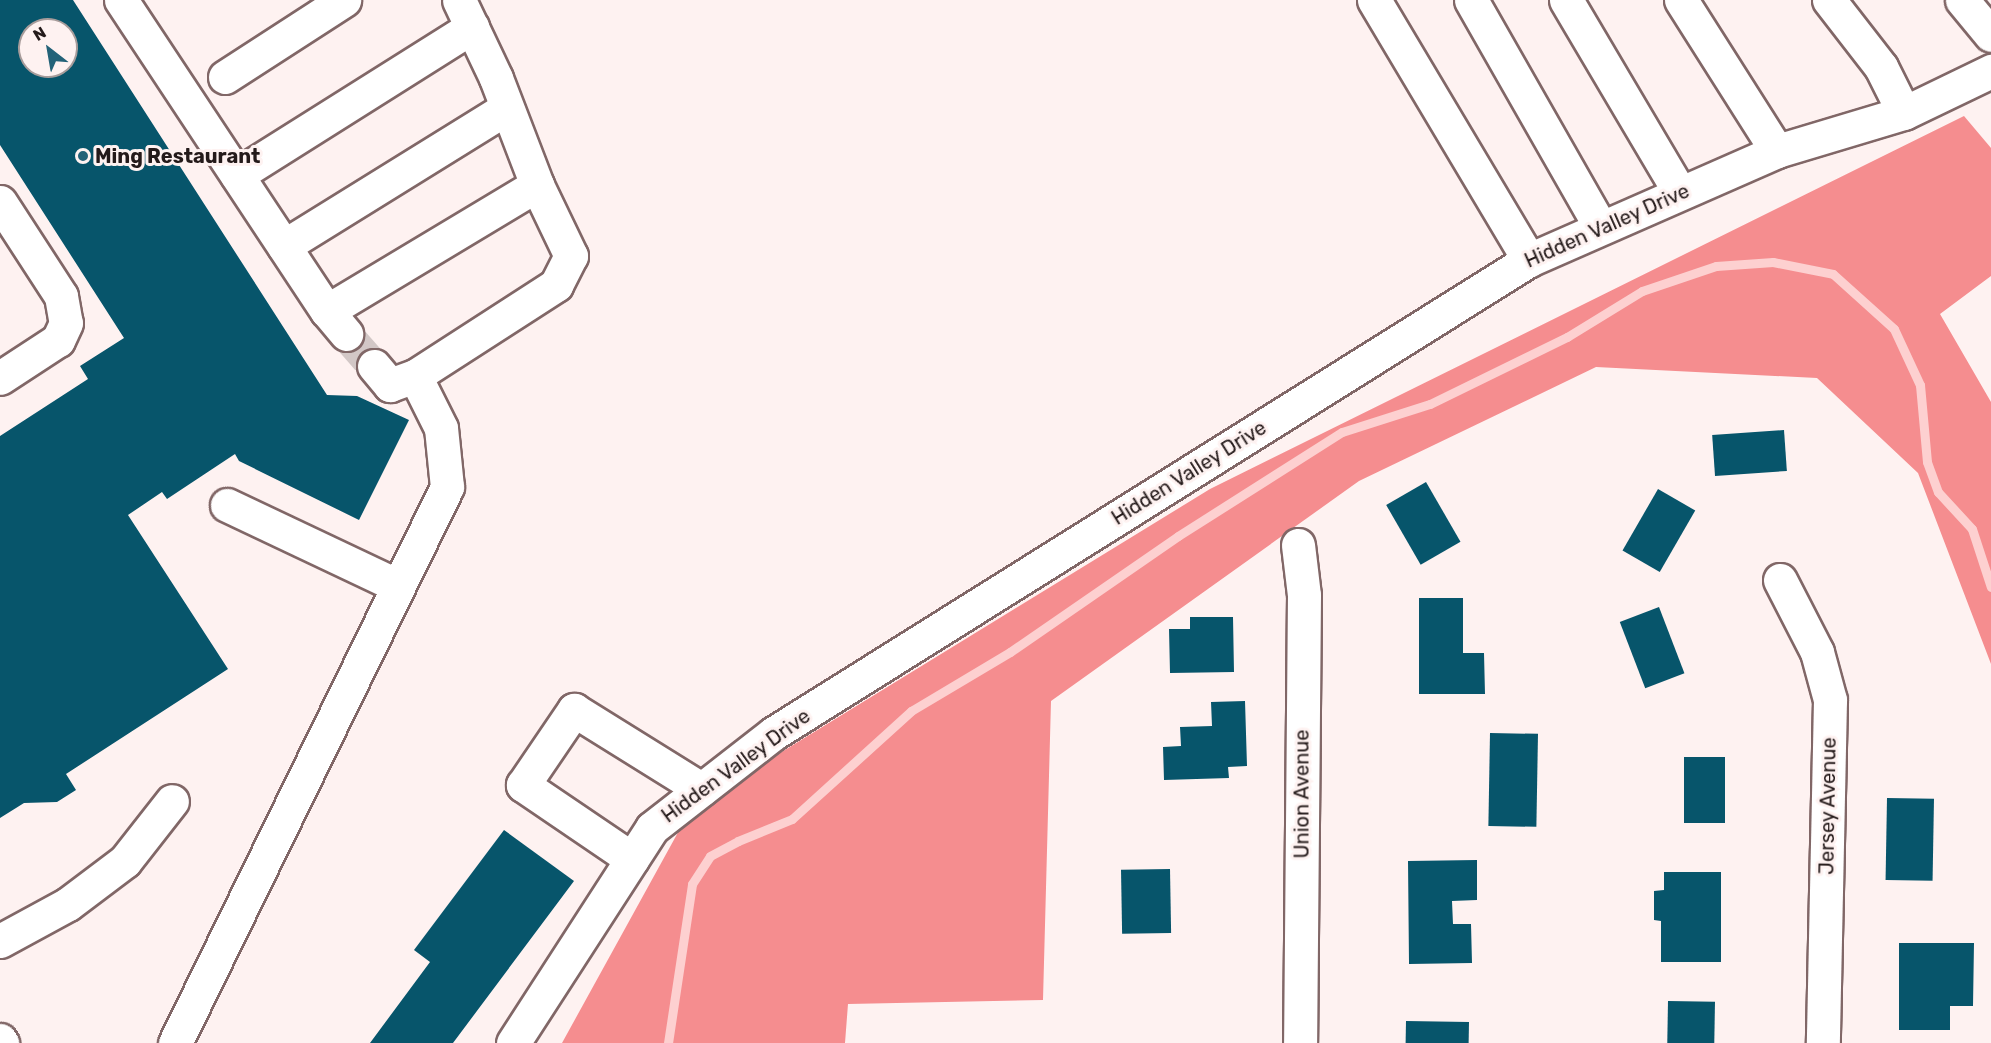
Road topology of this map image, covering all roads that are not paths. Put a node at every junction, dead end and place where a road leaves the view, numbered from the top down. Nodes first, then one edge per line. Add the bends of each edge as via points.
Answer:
1 (344, 0) edge
2 (1374, 0) edge
3 (1471, 0) edge
4 (1566, 0) edge
5 (1681, 0) edge
6 (1829, 0) edge
7 (1962, 0) edge
8 (133, 4) edge
9 (465, 14) edge
10 (1991, 34) edge
11 (1991, 71) edge
12 (225, 77) dead end
13 (507, 108) junction
14 (1904, 113) junction
15 (1777, 151) junction
16 (237, 175) junction
17 (537, 185) junction
18 (1680, 193) junction
19 (0, 202) edge
20 (1602, 228) junction
21 (284, 246) junction
22 (1529, 260) junction
23 (4, 365) edge
24 (374, 366) tunnel mouth
25 (415, 376) junction
26 (227, 505) dead end
27 (1298, 545) dead end
28 (1780, 580) dead end
29 (398, 586) junction
30 (701, 789) junction
31 (172, 801) dead end
32 (632, 859) junction
33 (0, 941) edge
34 (175, 1043) edge
35 (513, 1043) edge
36 (1300, 1043) edge
37 (1823, 1043) edge

1 - 12 street
2 - 22 street
3 - 20 street
4 - 18 street
5 - 15 street
6 - 14 street via 1881,67
7 - 10 street
8 - 16 street
9 - 13 street
9 - 16 street
11 - 14 street, Hidden Valley Drive
13 - 17 street
13 - 21 street
14 - 15 street, Hidden Valley Drive
15 - 18 street, Hidden Valley Drive
16 - 21 street
17 - 21 street via 337,323
17 - 25 street via 571,256 556,285
18 - 20 street, Hidden Valley Drive
19 - 23 street via 61,296 66,323 58,340
20 - 22 street, Hidden Valley Drive
22 - 30 street, Hidden Valley Drive via 774,733
24 - 25 street via 390,385
25 - 29 street via 441,428 447,487
26 - 29 street
27 - 36 street, Union Avenue via 1304,595
28 - 37 street, Jersey Avenue via 1817,652 1830,700
29 - 34 street
30 - 32 street, Hidden Valley Drive via 652,828
30 - 32 street via 574,710 523,785
31 - 33 street via 125,861 68,904
32 - 35 street, Hidden Valley Drive

